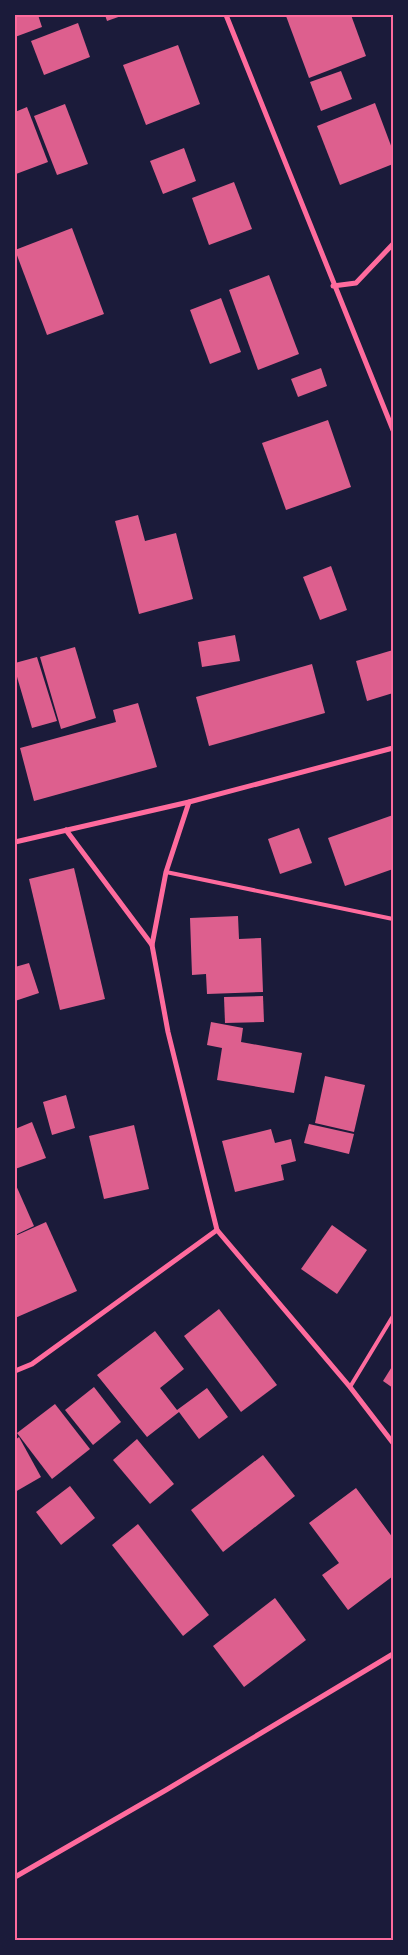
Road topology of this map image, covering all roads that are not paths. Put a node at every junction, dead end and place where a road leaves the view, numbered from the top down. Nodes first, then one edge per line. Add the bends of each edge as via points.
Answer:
1 (226, 15) edge
2 (393, 244) edge
3 (333, 286) junction
4 (393, 430) edge
5 (393, 748) edge
6 (189, 802) junction
7 (66, 830) junction
8 (15, 842) edge
9 (166, 872) junction
10 (393, 919) edge
11 (152, 945) junction
12 (217, 1230) junction
13 (393, 1316) edge
14 (15, 1371) edge
15 (350, 1387) junction
16 (393, 1443) edge
17 (393, 1654) edge
18 (15, 1877) edge

1 - 3 street
2 - 3 street via 356,283
3 - 4 street
5 - 6 street
6 - 7 street
6 - 9 street
7 - 8 street
7 - 11 street
9 - 10 lane
9 - 11 street
11 - 12 street via 168,1032
12 - 14 street via 32,1364
12 - 15 street
13 - 15 lane
15 - 16 street
17 - 18 street

